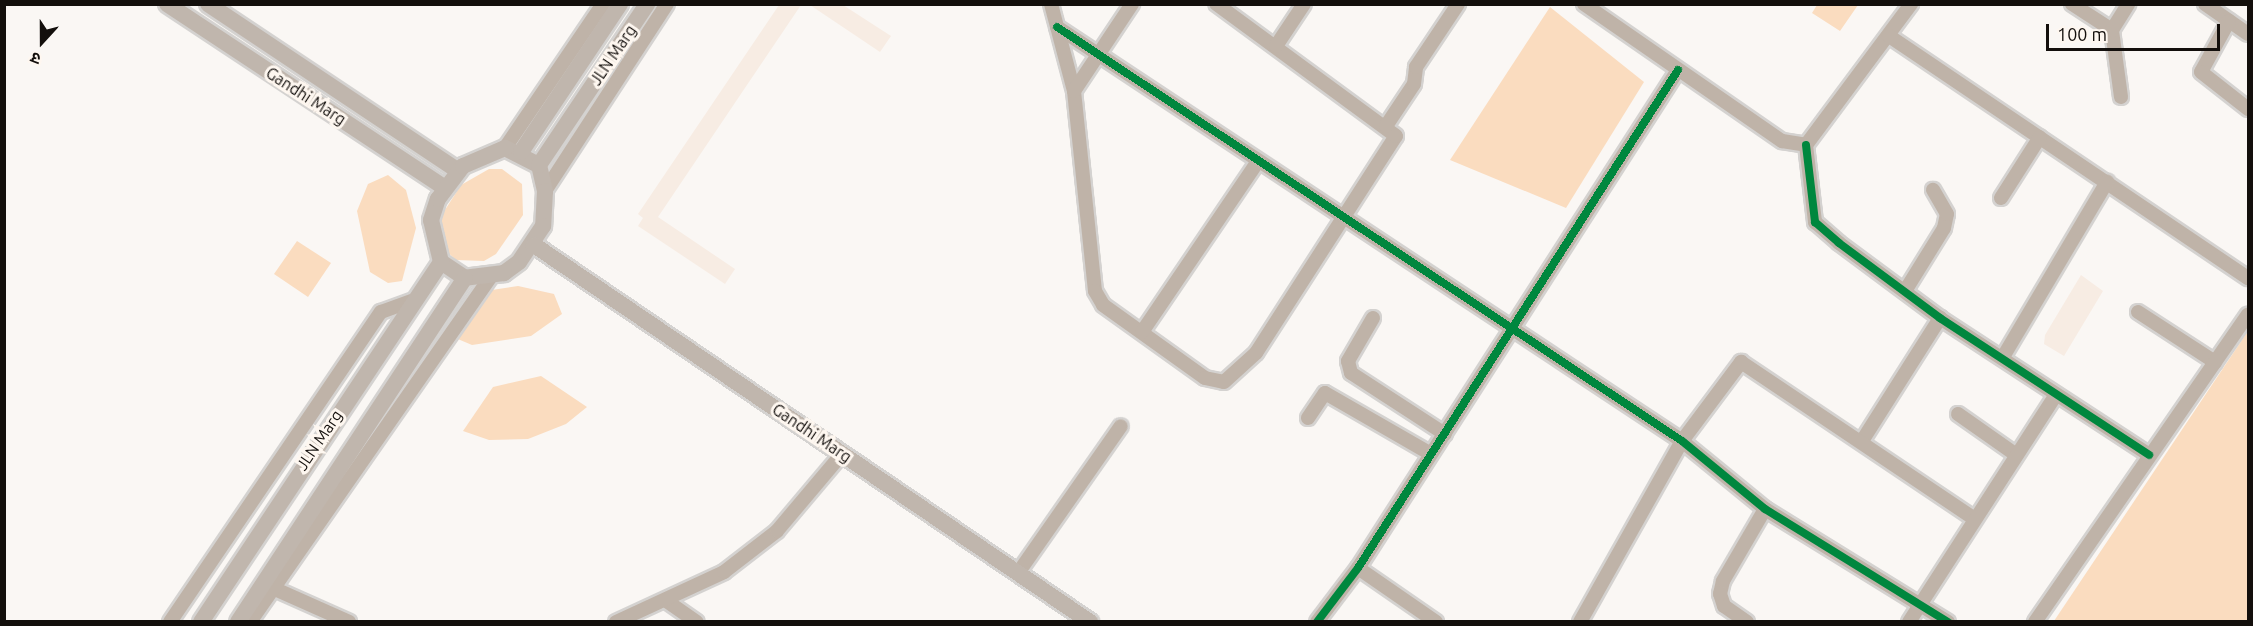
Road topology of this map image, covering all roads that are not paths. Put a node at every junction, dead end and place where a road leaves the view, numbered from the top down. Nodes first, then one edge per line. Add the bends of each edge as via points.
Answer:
1 (167, 4) edge
2 (208, 4) edge
3 (603, 4) edge
4 (620, 4) edge
5 (647, 4) edge
6 (667, 4) edge
7 (1051, 4) edge
8 (1132, 4) edge
9 (1216, 4) edge
10 (1304, 4) edge
11 (1458, 4) edge
12 (1584, 4) edge
13 (1911, 4) edge
14 (2072, 4) edge
15 (2128, 4) edge
16 (2205, 4) edge
17 (2229, 21) junction
18 (1057, 27) junction
19 (2112, 30) junction
20 (2248, 34) edge
21 (1889, 36) junction
22 (1276, 46) junction
23 (1099, 54) junction
24 (1678, 70) junction
25 (1074, 91) junction
26 (2121, 97) dead end
27 (2248, 109) edge
28 (1386, 126) junction
29 (2040, 137) junction
30 (1806, 145) junction
31 (513, 150) junction
32 (1257, 163) junction
33 (539, 165) junction
34 (458, 171) junction
35 (2107, 182) junction
36 (445, 188) junction
37 (1933, 189) dead end
38 (545, 191) junction
39 (2001, 198) dead end
40 (1342, 219) junction
41 (534, 245) junction
42 (441, 262) junction
43 (465, 278) junction
44 (490, 278) junction
45 (2248, 279) edge
46 (1905, 291) junction
47 (417, 299) junction
48 (2138, 312) dead end
49 (2248, 314) edge
50 (1373, 318) dead end
51 (1941, 318) junction
52 (1512, 329) junction
53 (1142, 332) junction
54 (2003, 357) junction
55 (2215, 362) junction
56 (2055, 396) junction
57 (1958, 414) dead end
58 (1308, 418) dead end
59 (1121, 426) dead end
60 (1445, 434) junction
61 (1682, 441) junction
62 (1862, 441) junction
63 (841, 454) junction
64 (1431, 454) junction
65 (2015, 454) junction
66 (2149, 455) junction
67 (1765, 509) junction
68 (1973, 518) junction
69 (1358, 568) junction
70 (1018, 573) junction
71 (268, 587) junction
72 (668, 602) junction
73 (1922, 603) junction
74 (170, 621) edge
75 (201, 621) edge
76 (238, 621) edge
77 (250, 621) edge
78 (350, 621) edge
79 (616, 621) edge
80 (697, 621) edge
81 (1090, 621) edge
82 (1317, 621) edge
83 (1436, 621) edge
84 (1580, 621) edge
85 (1747, 621) edge
86 (1909, 621) edge
87 (1948, 621) edge
88 (2035, 621) edge

1 - 36 main road, Gandhi Marg
2 - 34 main road, Gandhi Marg
3 - 31 street
4 - 31 main road, JLN Marg
5 - 33 main road, JLN Marg
6 - 38 street
7 - 18 street
8 - 23 street
9 - 22 street
10 - 22 street
11 - 28 street via 1416,67 1414,84
12 - 24 street
13 - 21 street
14 - 19 street
15 - 19 street
16 - 17 street
17 - 20 street
17 - 27 street via 2201,72
18 - 23 street
18 - 25 street
19 - 26 street
21 - 29 street
21 - 30 street
22 - 28 street
23 - 25 street
23 - 32 street
24 - 30 street via 1782,141
24 - 52 street
25 - 53 street via 1095,291 1103,305
28 - 40 street via 1395,136
29 - 35 street
29 - 39 street
30 - 46 street via 1815,222
31 - 33 main road
31 - 34 main road via 479,155
32 - 40 street
32 - 53 street
33 - 38 main road
34 - 36 main road
35 - 45 street
35 - 54 street
36 - 42 main road via 431,220
37 - 46 street via 1947,214 1944,228
38 - 41 main road via 543,226
40 - 52 street
40 - 53 street via 1236,376 1224,382 1205,378
41 - 44 main road via 519,262
41 - 63 main road, Gandhi Marg
42 - 43 main road
42 - 47 main road, JLN Marg
43 - 44 main road
43 - 71 main road, JLN Marg
44 - 71 street
46 - 51 street
47 - 74 street via 381,312
47 - 75 main road, JLN Marg
48 - 55 street
49 - 55 street
50 - 60 street via 1347,361 1351,373
51 - 54 street
51 - 62 street
52 - 60 street
52 - 61 street
54 - 56 street
55 - 66 street
56 - 65 street
56 - 66 street
57 - 65 street
58 - 64 street via 1325,393
59 - 70 street
60 - 64 street
61 - 62 street via 1741,362
61 - 67 street
61 - 84 street
62 - 68 street
63 - 70 main road, Gandhi Marg
63 - 72 street via 777,531 724,572
64 - 69 street
65 - 68 street
66 - 88 street
67 - 73 street
67 - 85 street via 1720,594 1724,606
68 - 73 street
69 - 82 street
69 - 83 street
70 - 81 main road, Gandhi Marg
71 - 76 main road, JLN Marg
71 - 77 street
71 - 78 street
72 - 79 street
72 - 80 street
73 - 86 street
73 - 87 street

